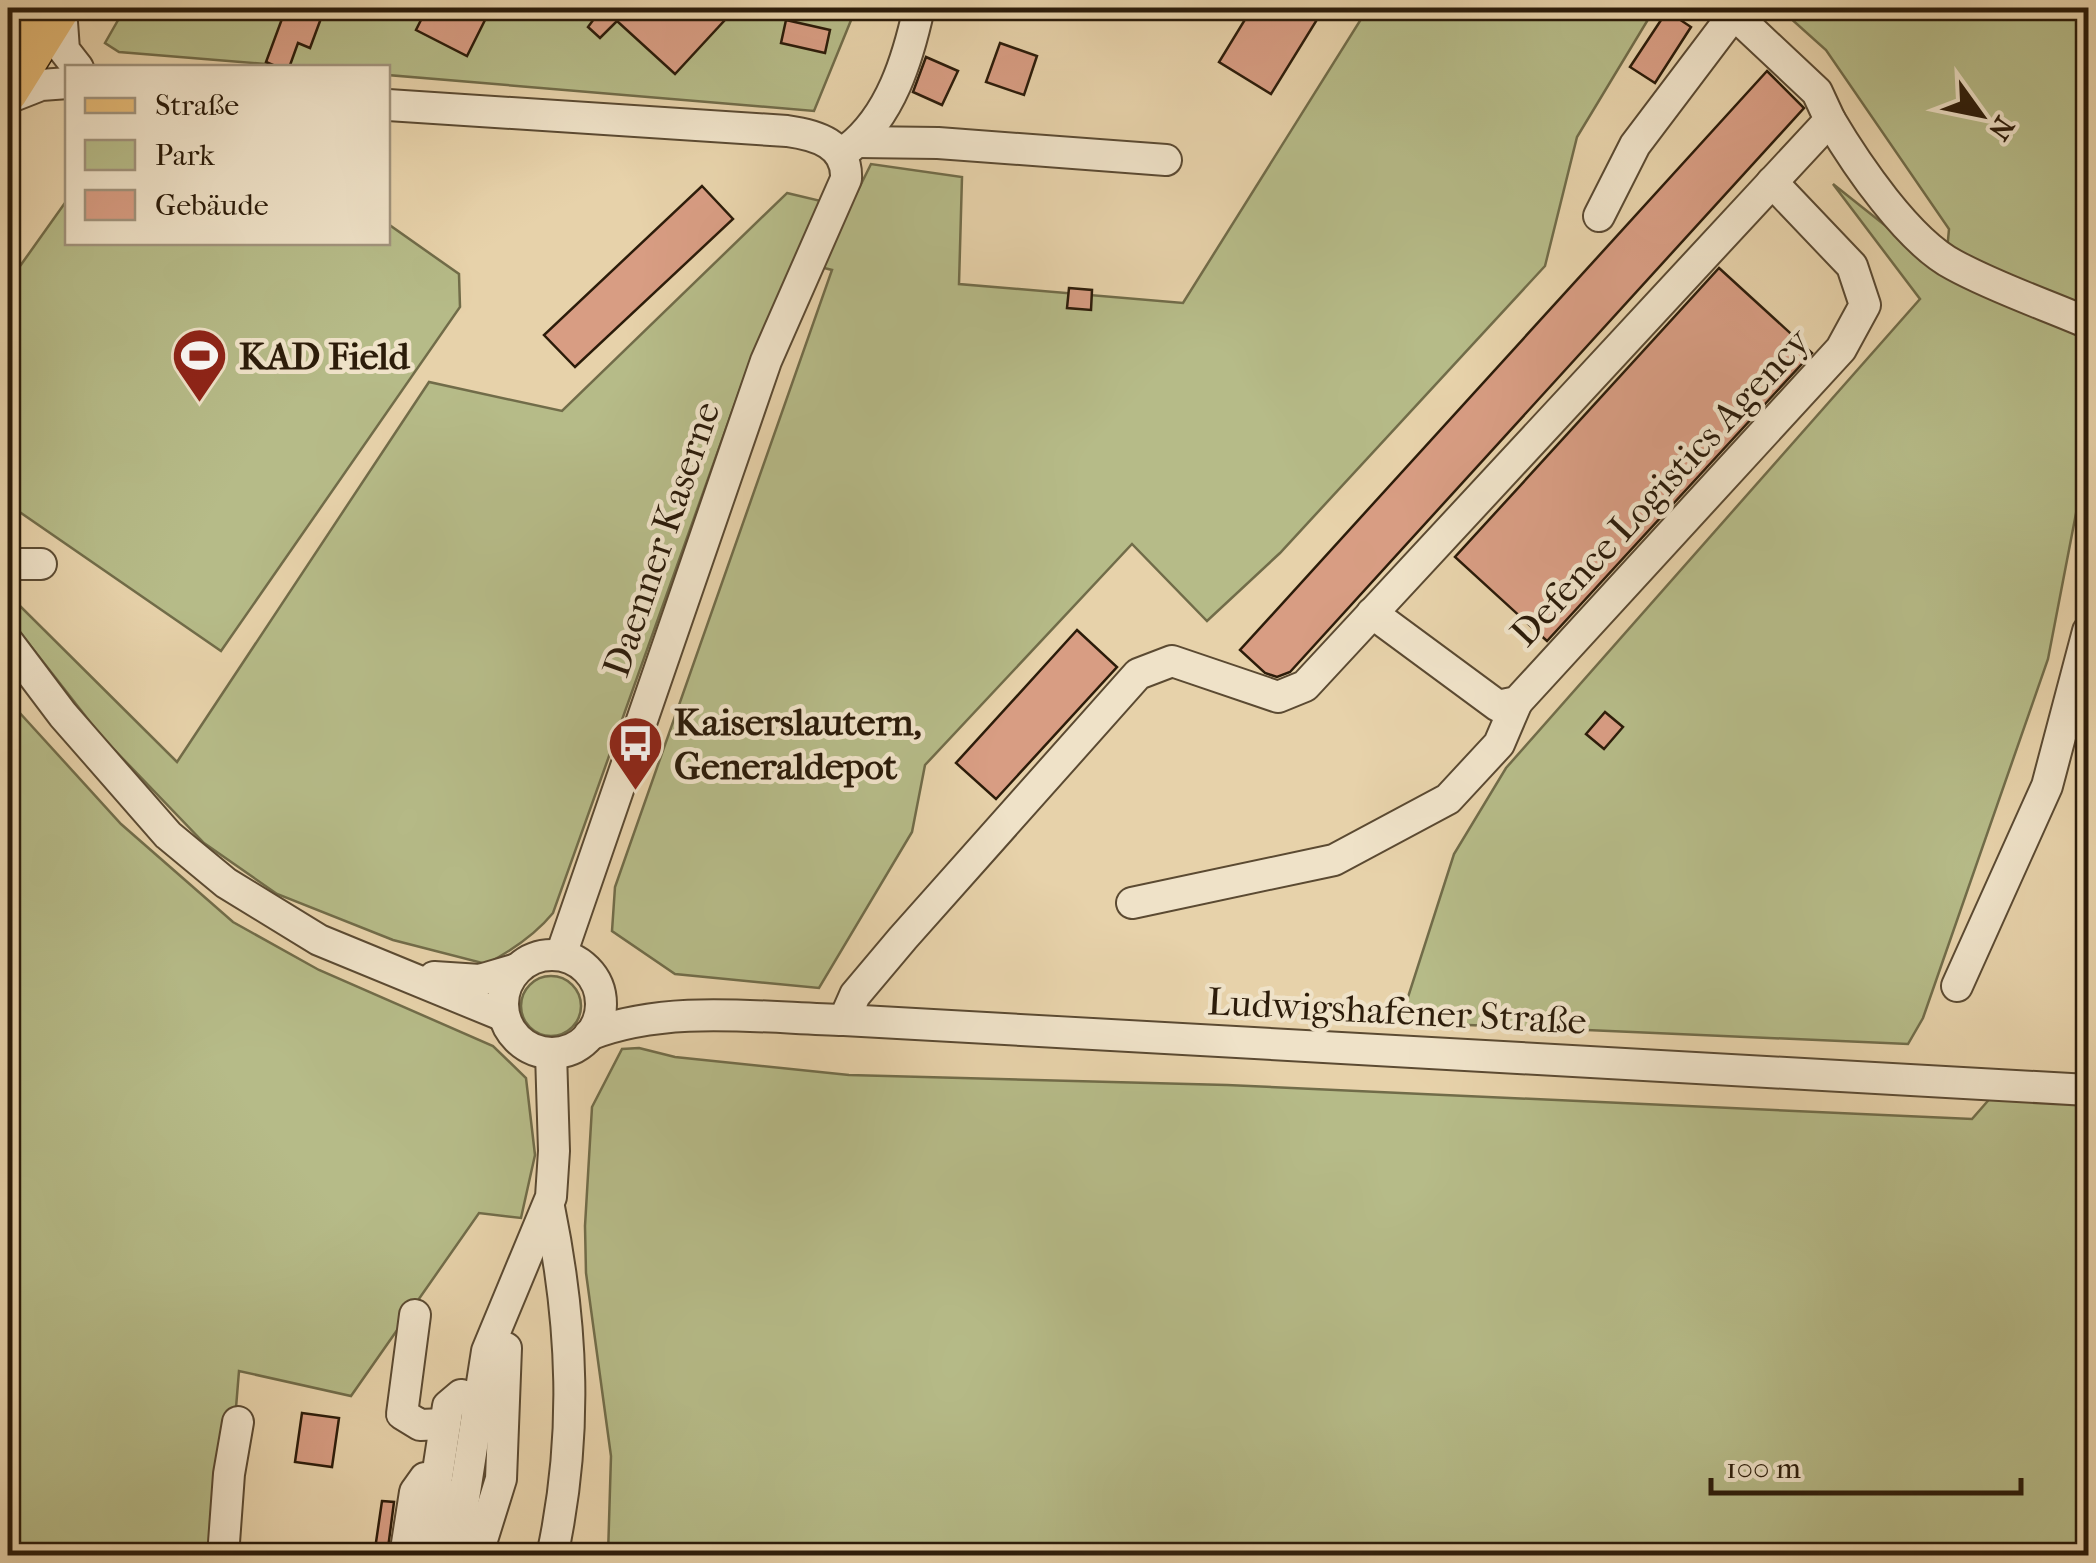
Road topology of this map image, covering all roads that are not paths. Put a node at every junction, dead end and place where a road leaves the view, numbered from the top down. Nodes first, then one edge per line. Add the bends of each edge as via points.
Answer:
1 (22, 8) edge
2 (61, 8) edge
3 (919, 8) edge
4 (8, 31) edge
5 (76, 65) edge
6 (65, 83) edge
7 (8, 96) edge
8 (390, 105) edge
9 (1830, 120) junction
10 (850, 148) junction
11 (1166, 160) dead end
12 (1772, 182) junction
13 (1599, 216) dead end
14 (2088, 322) edge
15 (41, 564) dead end
16 (8, 568) edge
17 (1372, 613) junction
18 (2088, 631) edge
19 (8, 642) edge
20 (1517, 702) junction
21 (1132, 903) dead end
22 (562, 955) junction
23 (516, 969) junction
24 (410, 976) junction
25 (1957, 986) dead end
26 (598, 987) junction
27 (504, 1016) junction
28 (702, 1016) junction
29 (844, 1020) junction
30 (589, 1035) junction
31 (551, 1053) junction
32 (2088, 1090) edge
33 (549, 1207) junction
34 (415, 1315) dead end
35 (504, 1315) junction
36 (461, 1396) junction
37 (238, 1422) dead end
38 (446, 1424) junction
39 (440, 1460) junction
40 (462, 1500) junction
41 (493, 1506) junction
42 (223, 1556) edge
43 (404, 1556) edge
44 (424, 1556) edge
45 (433, 1556) edge
46 (455, 1556) edge
47 (477, 1556) edge
48 (552, 1556) edge

1 - 4 main road
2 - 5 street via 64,50
2 - 7 main road
3 - 10 street via 890,98
6 - 7 street
8 - 10 street via 788,131
9 - 12 street
9 - 13 street via 1818,92 1734,14 1635,145
9 - 14 street via 1861,172 1950,264
10 - 11 street via 938,143
10 - 22 street, Daenner Kaserne via 846,180 766,360
12 - 17 street
12 - 20 street, Defence Logistics Agency via 1852,266 1865,305 1842,349
15 - 16 street
17 - 20 street, Defence Logistics Agency via 1498,706
17 - 29 street via 1305,686 1278,696 1172,661 1138,674 867,981
18 - 25 street via 2047,786
19 - 24 street via 104,764 194,858 285,922
20 - 21 street via 1500,744 1448,799 1334,860
22 - 23 street via 535,957
22 - 26 street via 584,966
23 - 24 street via 480,980
23 - 27 street via 505,988
24 - 27 street
26 - 28 street, Ludwigshafener Straße via 628,1003
26 - 30 street via 599,1017
27 - 31 street via 518,1040
28 - 29 street, Ludwigshafener Straße
28 - 30 street, Ludwigshafener Straße
29 - 32 street, Ludwigshafener Straße
30 - 31 street
31 - 33 street
33 - 35 street
33 - 48 street via 572,1400
34 - 38 street via 402,1414 420,1424
35 - 36 street via 475,1352
35 - 40 street via 487,1351
35 - 41 street via 504,1450
36 - 38 street via 448,1406
36 - 45 street
37 - 42 street
38 - 39 street
39 - 43 street via 416,1492
39 - 44 street
40 - 41 street
40 - 46 street
41 - 47 street

